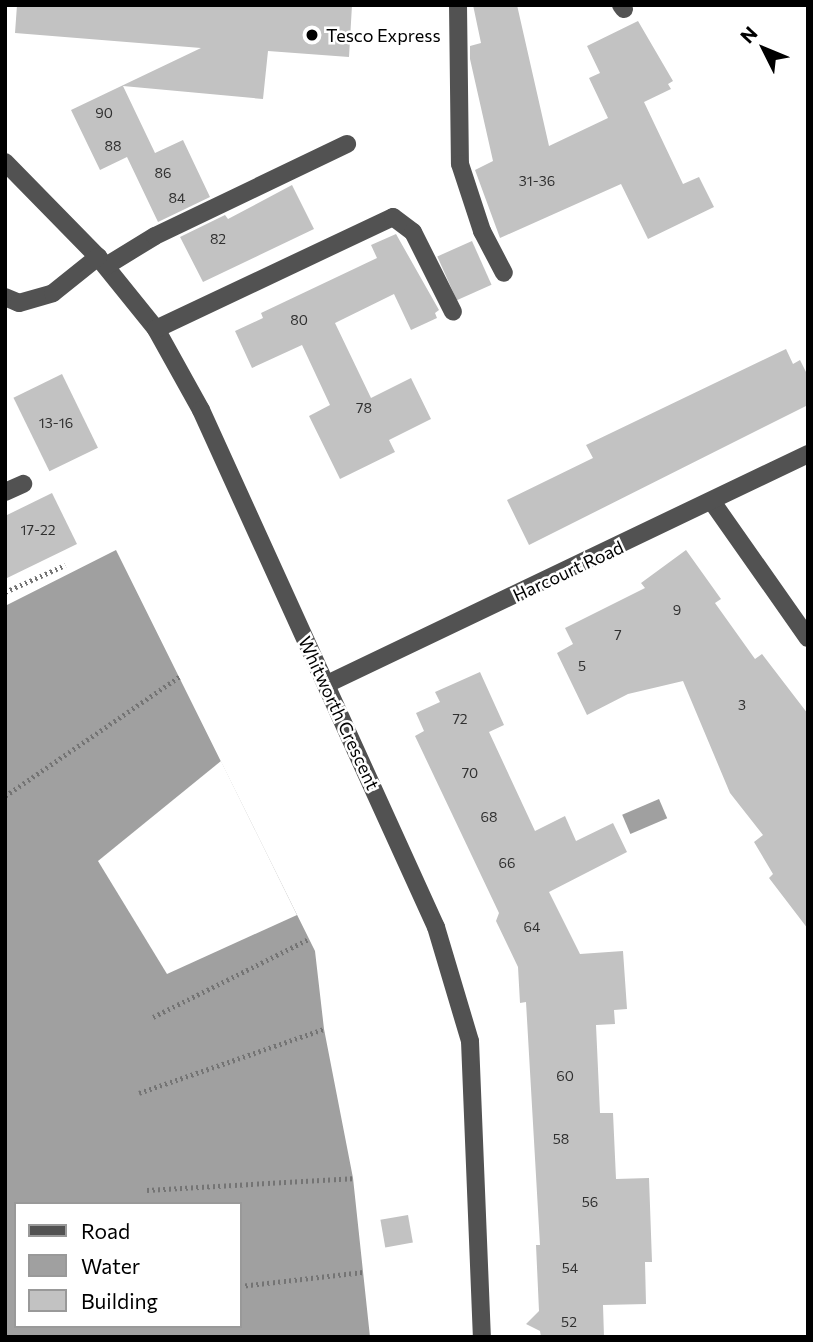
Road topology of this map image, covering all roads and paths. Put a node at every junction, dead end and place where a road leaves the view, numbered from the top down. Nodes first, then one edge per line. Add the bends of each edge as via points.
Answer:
1 (458, 5) edge
2 (347, 144) dead end
3 (5, 162) edge
4 (102, 262) junction
5 (503, 273) dead end
6 (5, 297) edge
7 (453, 312) dead end
8 (156, 329) junction
9 (808, 454) edge
10 (23, 484) dead end
11 (5, 492) edge
12 (713, 503) junction
13 (65, 565) dead end
14 (5, 592) edge
15 (808, 638) edge
16 (179, 677) dead end
17 (327, 684) junction
18 (5, 796) edge
19 (309, 939) dead end
20 (153, 1017) dead end
21 (324, 1029) dead end
22 (139, 1093) dead end
23 (353, 1178) dead end
24 (147, 1190) dead end
25 (363, 1272) dead end
26 (242, 1286) edge
27 (482, 1337) edge

1 - 5 street via 460,164 482,231
2 - 4 street
3 - 4 street, Whitworth Crescent
4 - 6 street via 53,293 19,303
4 - 8 street, Whitworth Crescent
7 - 8 street via 413,232 393,217
8 - 17 street, Whitworth Crescent via 201,410
9 - 12 street, Harcourt Road
10 - 11 street
12 - 15 street
12 - 17 street, Harcourt Road
13 - 14 path
16 - 18 path
17 - 27 street, Whitworth Crescent via 436,927 470,1041
19 - 20 path
21 - 22 path
23 - 24 path
25 - 26 path

